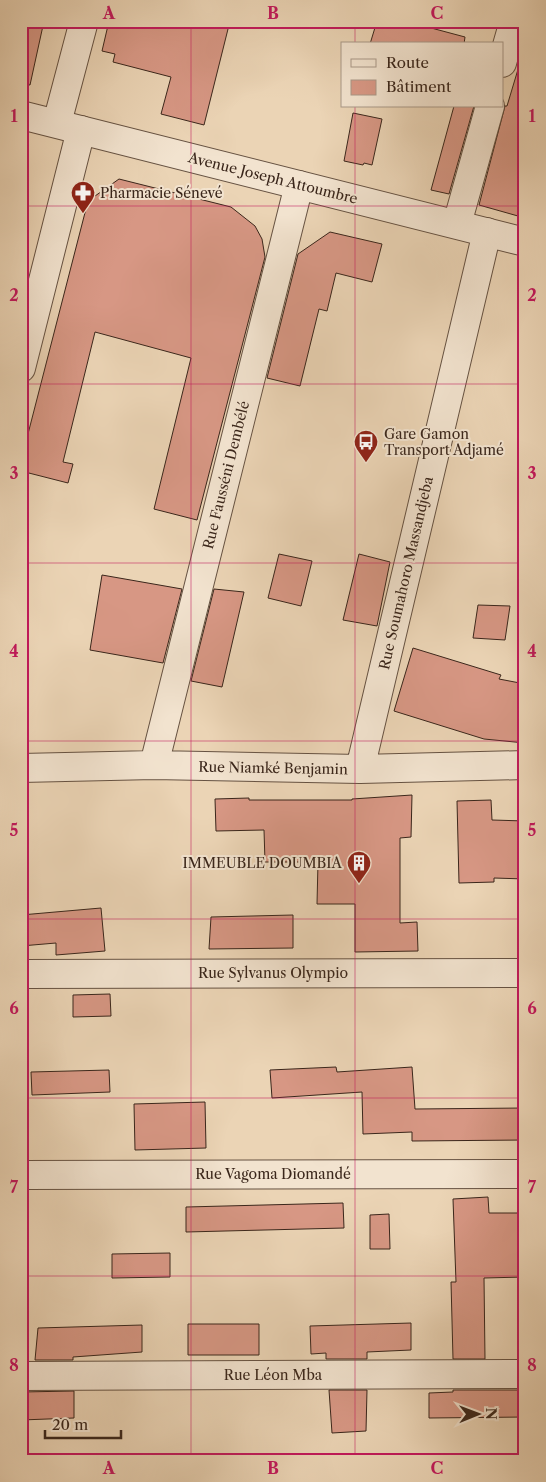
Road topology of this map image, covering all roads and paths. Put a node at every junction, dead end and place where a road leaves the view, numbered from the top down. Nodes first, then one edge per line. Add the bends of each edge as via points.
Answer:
1 (84, 21) edge
2 (514, 21) edge
3 (504, 56) edge
4 (489, 108) edge
5 (21, 115) edge
6 (69, 126) junction
7 (299, 185) junction
8 (457, 224) junction
9 (487, 232) junction
10 (525, 242) edge
11 (21, 368) edge
12 (154, 765) junction
13 (525, 765) edge
14 (21, 768) edge
15 (360, 769) junction
16 (525, 973) edge
17 (21, 974) edge
18 (525, 1174) edge
19 (21, 1175) edge
20 (525, 1374) edge
21 (21, 1376) edge

1 - 6 street
2 - 3 street
4 - 8 street
5 - 6 street, Avenue Joseph Attoumbre
6 - 7 street, Avenue Joseph Attoumbre
6 - 11 street
7 - 8 street, Avenue Joseph Attoumbre
7 - 12 street, Rue Fausséni Dembélé
8 - 9 street, Avenue Joseph Attoumbre
9 - 10 street, Avenue Joseph Attoumbre
9 - 15 street, Rue Soumahoro Massandjeba
12 - 14 street, Rue Niamké Benjamin
12 - 15 street, Rue Niamké Benjamin
13 - 15 street, Rue Niamké Benjamin
16 - 17 street, Rue Sylvanus Olympio
18 - 19 street, Rue Vagoma Diomandé
20 - 21 street, Rue Léon Mba

